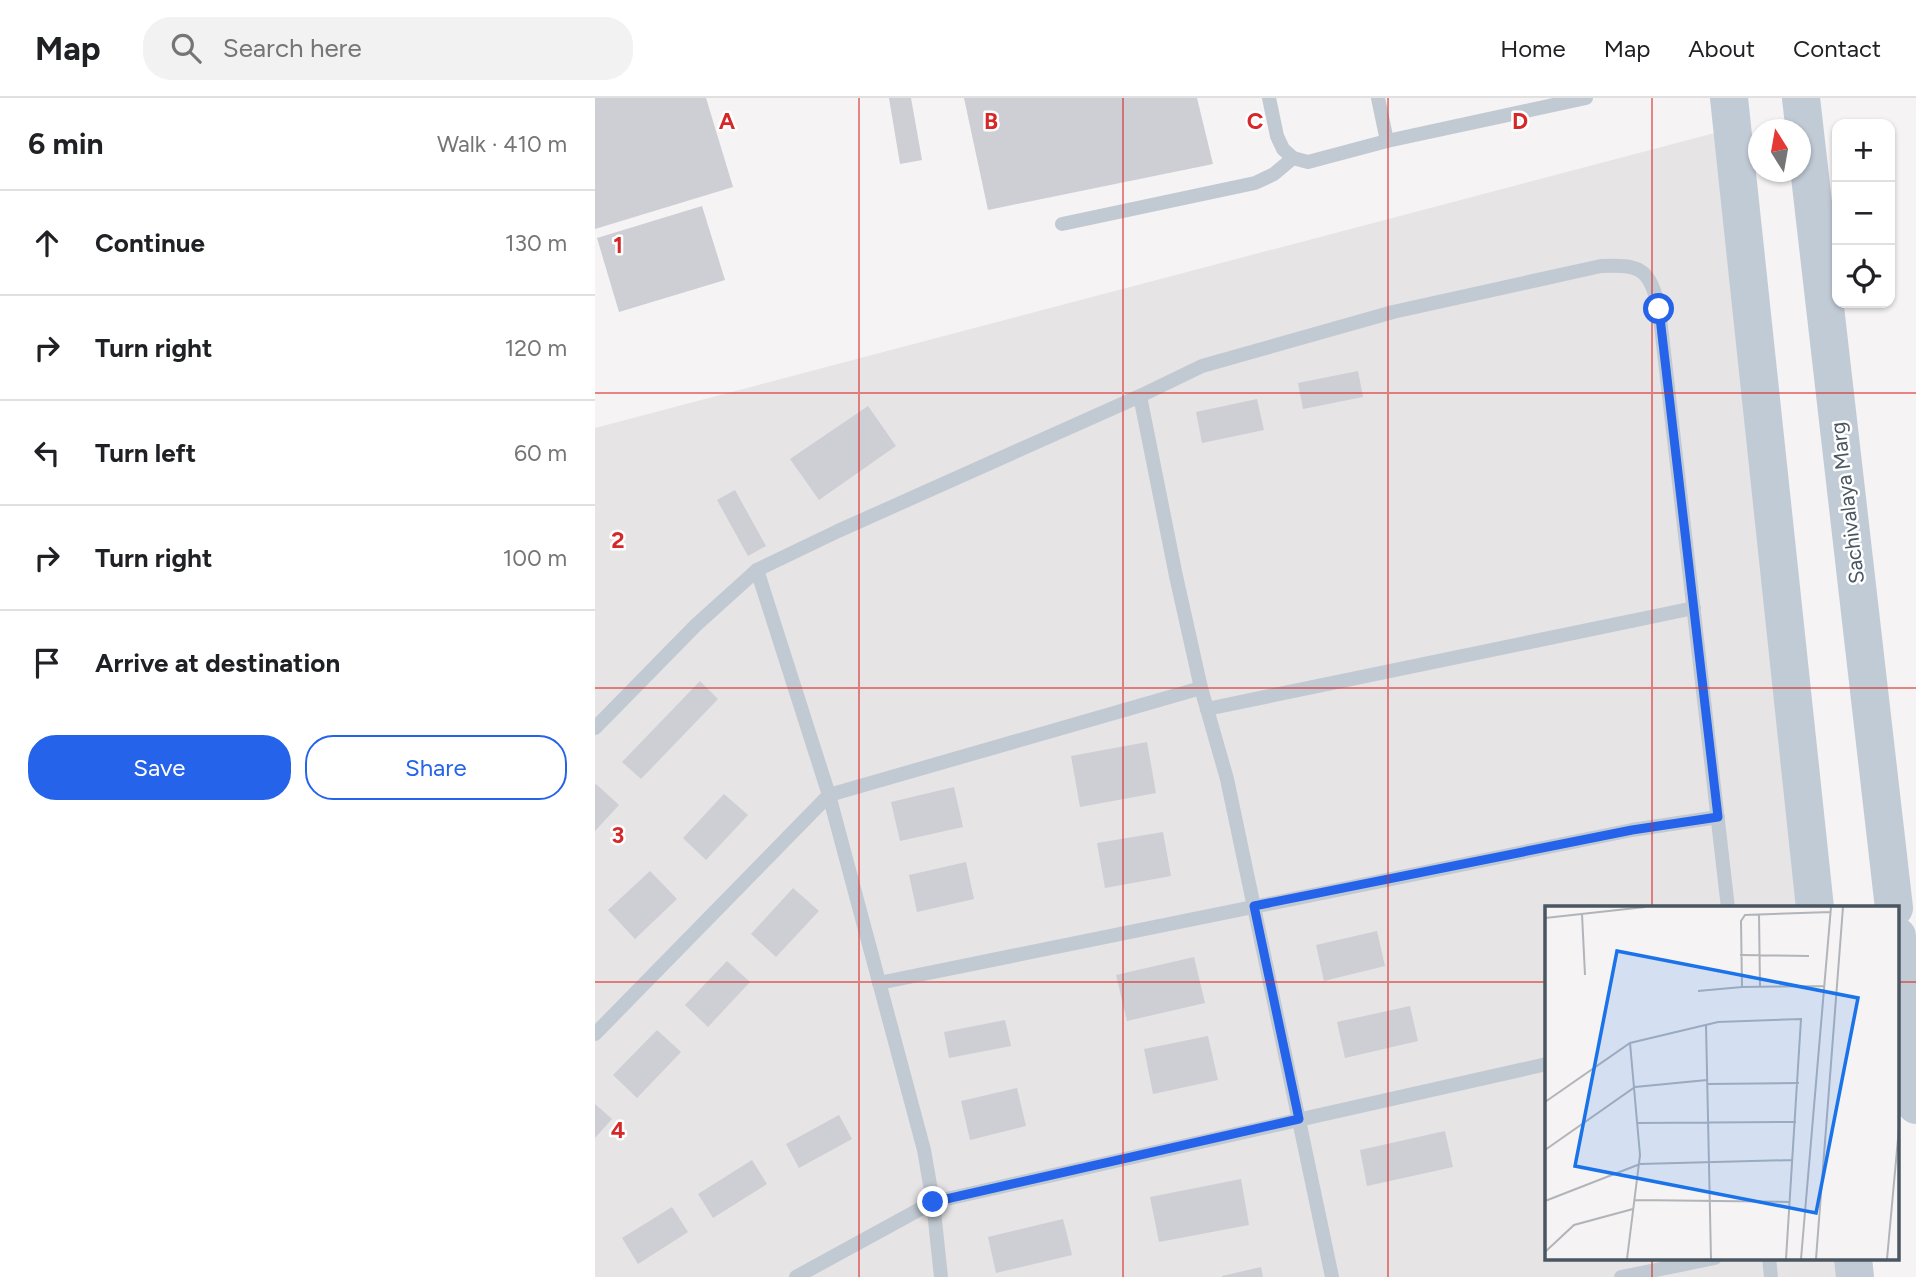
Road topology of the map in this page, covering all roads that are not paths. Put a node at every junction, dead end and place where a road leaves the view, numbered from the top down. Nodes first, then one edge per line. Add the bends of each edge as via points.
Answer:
1 (1269, 98) edge
2 (1378, 98) edge
3 (1585, 98) edge
4 (1729, 98) edge
5 (1801, 98) edge
6 (1387, 141) junction
7 (1293, 159) junction
8 (1062, 223) dead end
9 (1140, 396) junction
10 (757, 570) junction
11 (1694, 608) junction
12 (1201, 688) junction
13 (1207, 709) junction
14 (595, 729) edge
15 (829, 795) junction
16 (1718, 817) junction
17 (1254, 906) junction
18 (1728, 906) edge
19 (1815, 906) edge
20 (1893, 906) edge
21 (1899, 954) edge
22 (879, 983) junction
23 (595, 1034) edge
24 (1545, 1064) edge
25 (1916, 1105) edge
26 (1299, 1119) junction
27 (933, 1202) junction
28 (1705, 1260) edge
29 (796, 1277) edge
30 (941, 1277) edge
31 (1332, 1277) edge
32 (1621, 1277) edge

1 - 7 lane via 1277,136
2 - 6 lane
3 - 6 lane
4 - 19 main road
5 - 20 main road, Sachivalaya Marg
6 - 7 lane via 1308,162
7 - 8 lane via 1255,183
9 - 10 lane
9 - 11 lane via 1202,366 1393,313 1601,267 1638,269 1649,276 1659,309
9 - 12 lane
10 - 14 lane
10 - 15 lane
11 - 13 lane
11 - 16 lane
12 - 13 lane
12 - 15 lane
13 - 17 lane
15 - 22 lane
15 - 23 lane
16 - 17 lane
16 - 18 lane
17 - 22 lane
17 - 26 lane
21 - 25 main road
22 - 27 lane via 924,1150
24 - 26 lane
26 - 27 lane
26 - 31 lane
27 - 29 lane
27 - 30 lane
28 - 32 lane

